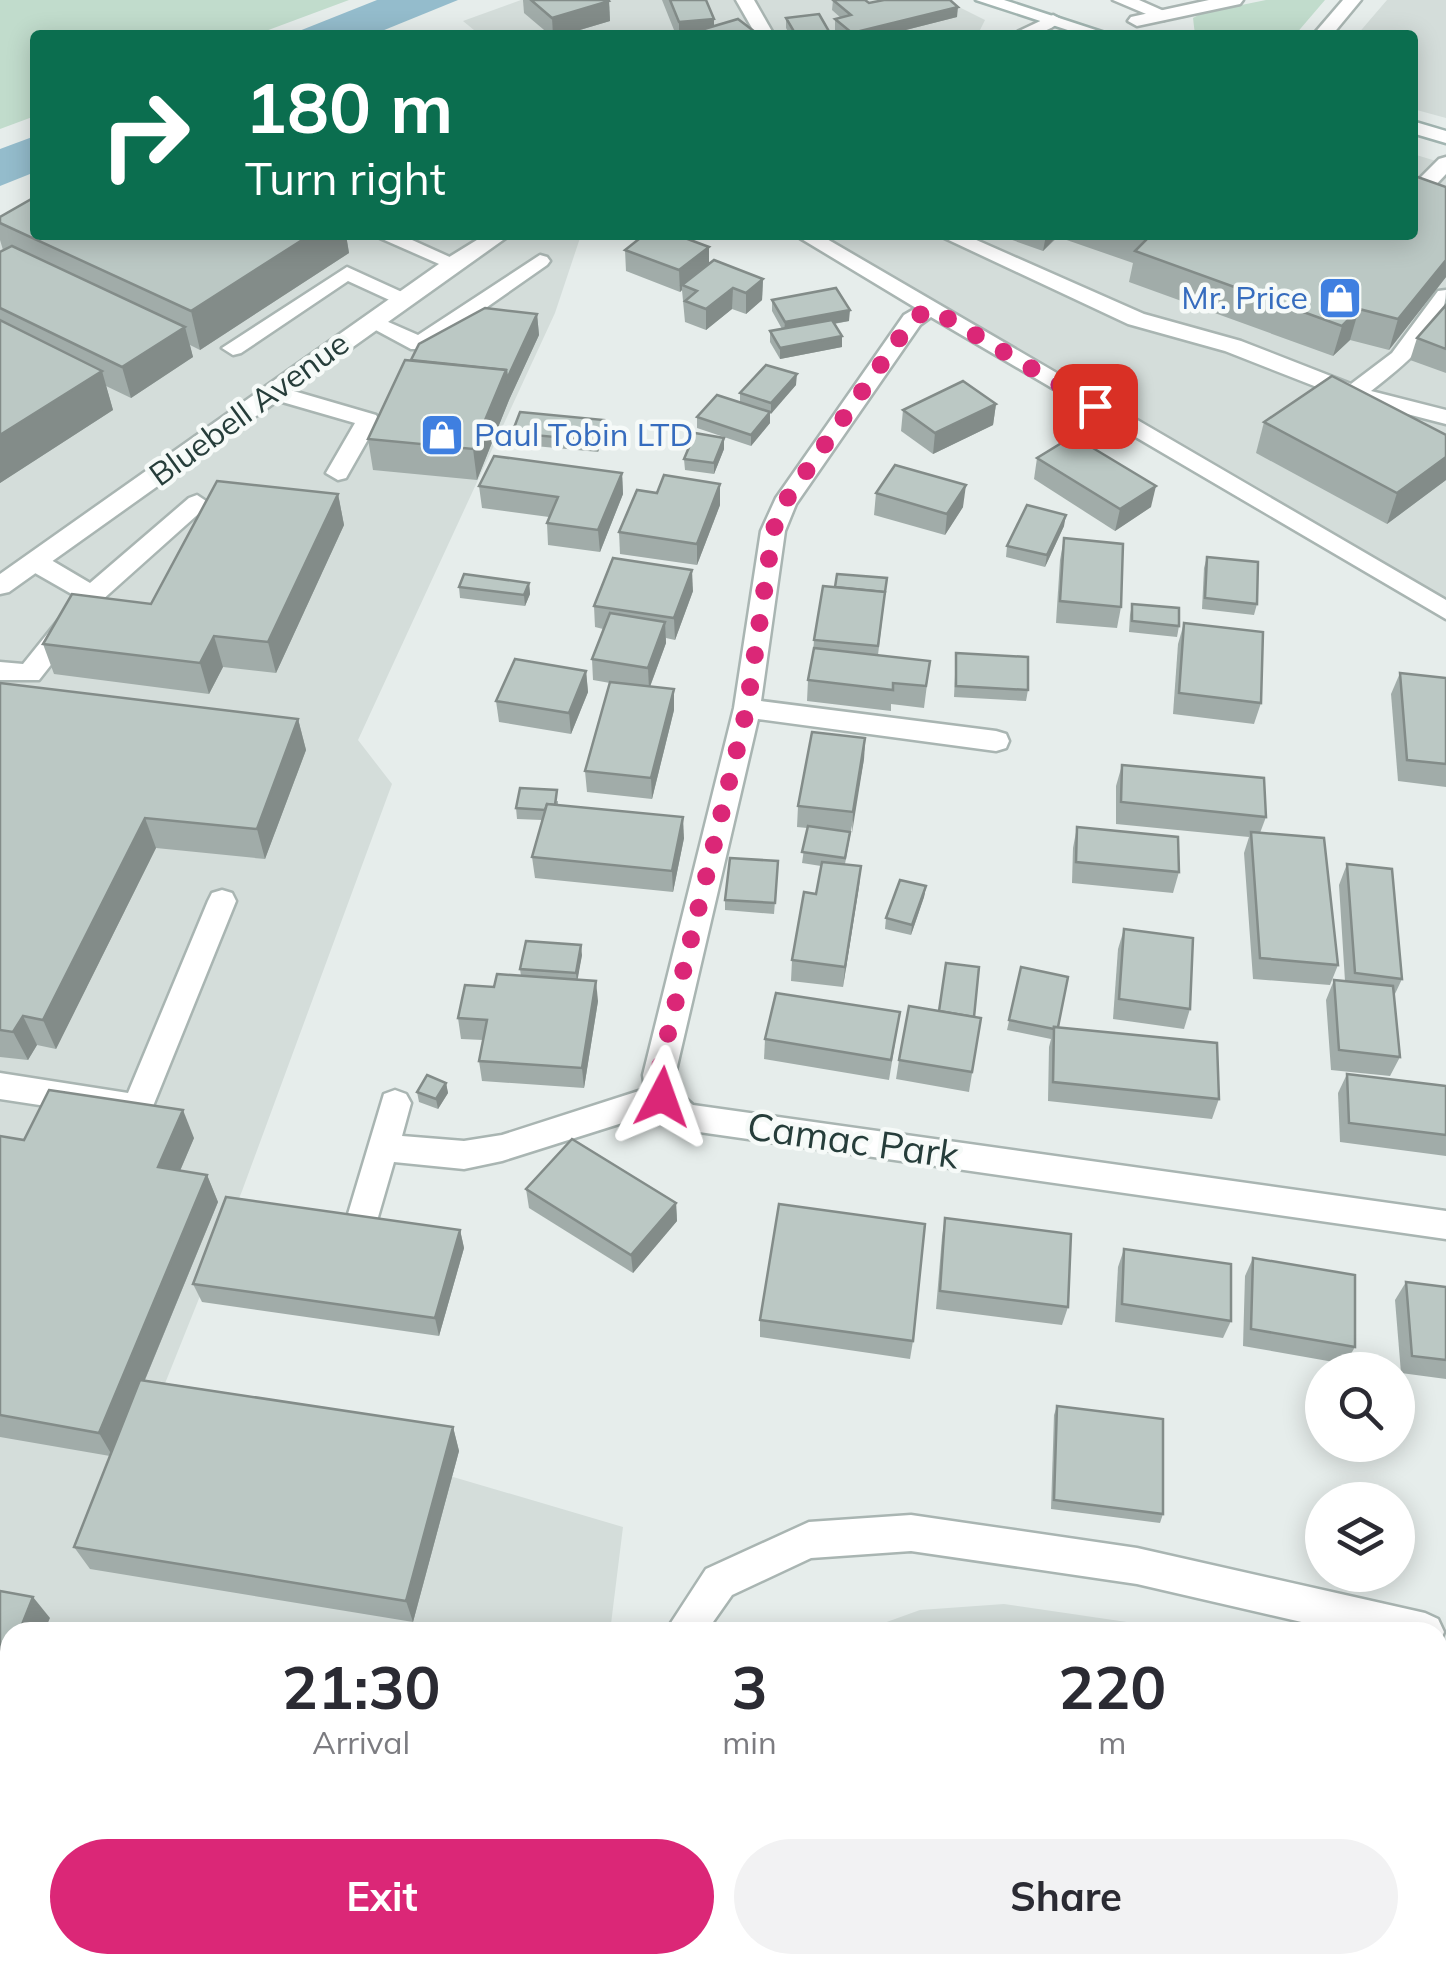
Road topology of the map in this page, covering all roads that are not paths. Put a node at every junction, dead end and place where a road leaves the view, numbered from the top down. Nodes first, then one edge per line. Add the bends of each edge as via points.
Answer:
1 (745, 0) edge
2 (985, 0) edge
3 (1122, 0) edge
4 (1234, 0) edge
5 (1352, 0) edge
6 (1164, 15) junction
7 (1053, 20) junction
8 (1137, 21) dead end
9 (762, 30) edge
10 (1031, 30) edge
11 (1086, 30) edge
12 (1326, 30) edge
13 (1418, 128) edge
14 (1446, 136) edge
15 (1446, 163) edge
16 (1418, 186) edge
17 (1418, 187) edge
18 (1446, 196) edge
19 (396, 240) edge
20 (492, 240) edge
21 (814, 240) edge
22 (959, 240) edge
23 (540, 262) dead end
24 (453, 263) junction
25 (1446, 296) edge
26 (404, 298) junction
27 (930, 308) junction
28 (370, 321) junction
29 (233, 348) dead end
30 (272, 392) junction
31 (1352, 393) junction
32 (1446, 417) edge
33 (338, 473) dead end
34 (198, 503) dead end
35 (36, 563) junction
36 (0, 586) edge
37 (92, 595) junction
38 (1446, 611) edge
39 (0, 670) edge
40 (747, 708) junction
41 (996, 740) dead end
42 (222, 901) dead end
43 (0, 1086) edge
44 (662, 1097) junction
45 (395, 1103) dead end
46 (382, 1148) junction
47 (364, 1214) edge
48 (1446, 1225) edge
49 (691, 1622) edge
50 (1381, 1622) edge

1 - 9 street
2 - 7 street
3 - 6 street
4 - 6 street
5 - 12 street
6 - 8 street
7 - 10 street
7 - 11 street
13 - 14 street
15 - 16 street
17 - 18 street
19 - 24 street
20 - 24 street, Bluebell Avenue
21 - 27 street
22 - 31 street via 1136,319 1233,346
23 - 28 street via 420,344
24 - 26 street, Bluebell Avenue
25 - 31 street via 1400,358
26 - 28 street, Bluebell Avenue
26 - 29 street via 347,273
27 - 38 street
27 - 40 street via 912,320 784,503 773,531
28 - 30 street, Bluebell Avenue
30 - 33 street via 368,420
30 - 35 street, Bluebell Avenue
31 - 32 street
34 - 37 street
35 - 36 street, Bluebell Avenue
35 - 37 street
37 - 39 street via 30,674
40 - 41 street
40 - 44 street via 658,1075
42 - 43 street via 138,1107
44 - 46 street via 502,1148 464,1154
44 - 48 street, Camac Park via 685,1116
45 - 46 street
46 - 47 street
49 - 50 street via 719,1582 809,1540 911,1533 1137,1566

